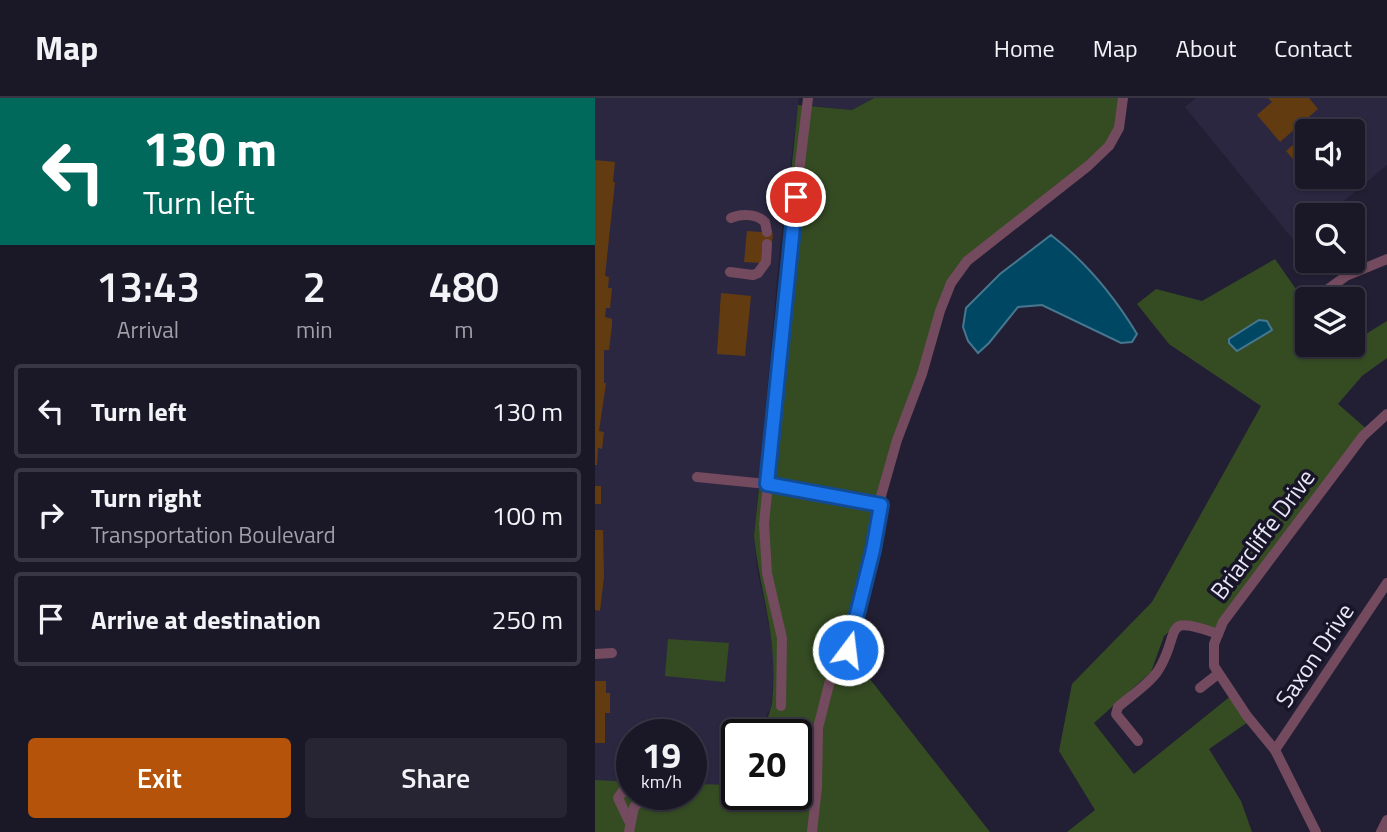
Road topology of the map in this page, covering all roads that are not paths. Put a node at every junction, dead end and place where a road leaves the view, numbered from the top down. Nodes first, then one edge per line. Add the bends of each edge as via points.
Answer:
1 (808, 98) edge
2 (1123, 98) edge
3 (731, 218) dead end
4 (767, 232) dead end
5 (767, 244) dead end
6 (1387, 259) edge
7 (730, 272) dead end
8 (1331, 287) edge
9 (1387, 414) edge
10 (697, 477) dead end
11 (767, 484) junction
12 (881, 505) junction
13 (1387, 583) edge
14 (1218, 634) junction
15 (612, 653) dead end
16 (595, 654) edge
17 (1218, 674) junction
18 (1200, 688) dead end
19 (781, 706) dead end
20 (1138, 741) dead end
21 (1275, 750) junction
22 (622, 810) edge
23 (633, 810) edge
24 (1387, 820) edge
25 (629, 828) edge
26 (812, 832) edge
27 (1316, 832) edge
28 (1381, 832) edge

1 - 11 street
2 - 12 street via 1119,128 1109,146 967,261 951,283 897,440
3 - 4 street via 758,216
5 - 7 street via 766,262 758,273
6 - 8 street
9 - 14 street, Briarcliffe Drive via 1363,436
10 - 11 street
11 - 12 street
11 - 19 street via 763,538 782,638
12 - 26 street via 848,650 832,673 818,728
13 - 21 street, Saxon Drive
14 - 17 street, Briarcliffe Drive via 1214,644
14 - 20 street via 1190,624 1174,630 1159,671 1118,707 1116,714
15 - 16 street
17 - 18 street
17 - 21 street
21 - 27 street
22 - 25 street
23 - 25 street
24 - 28 street

